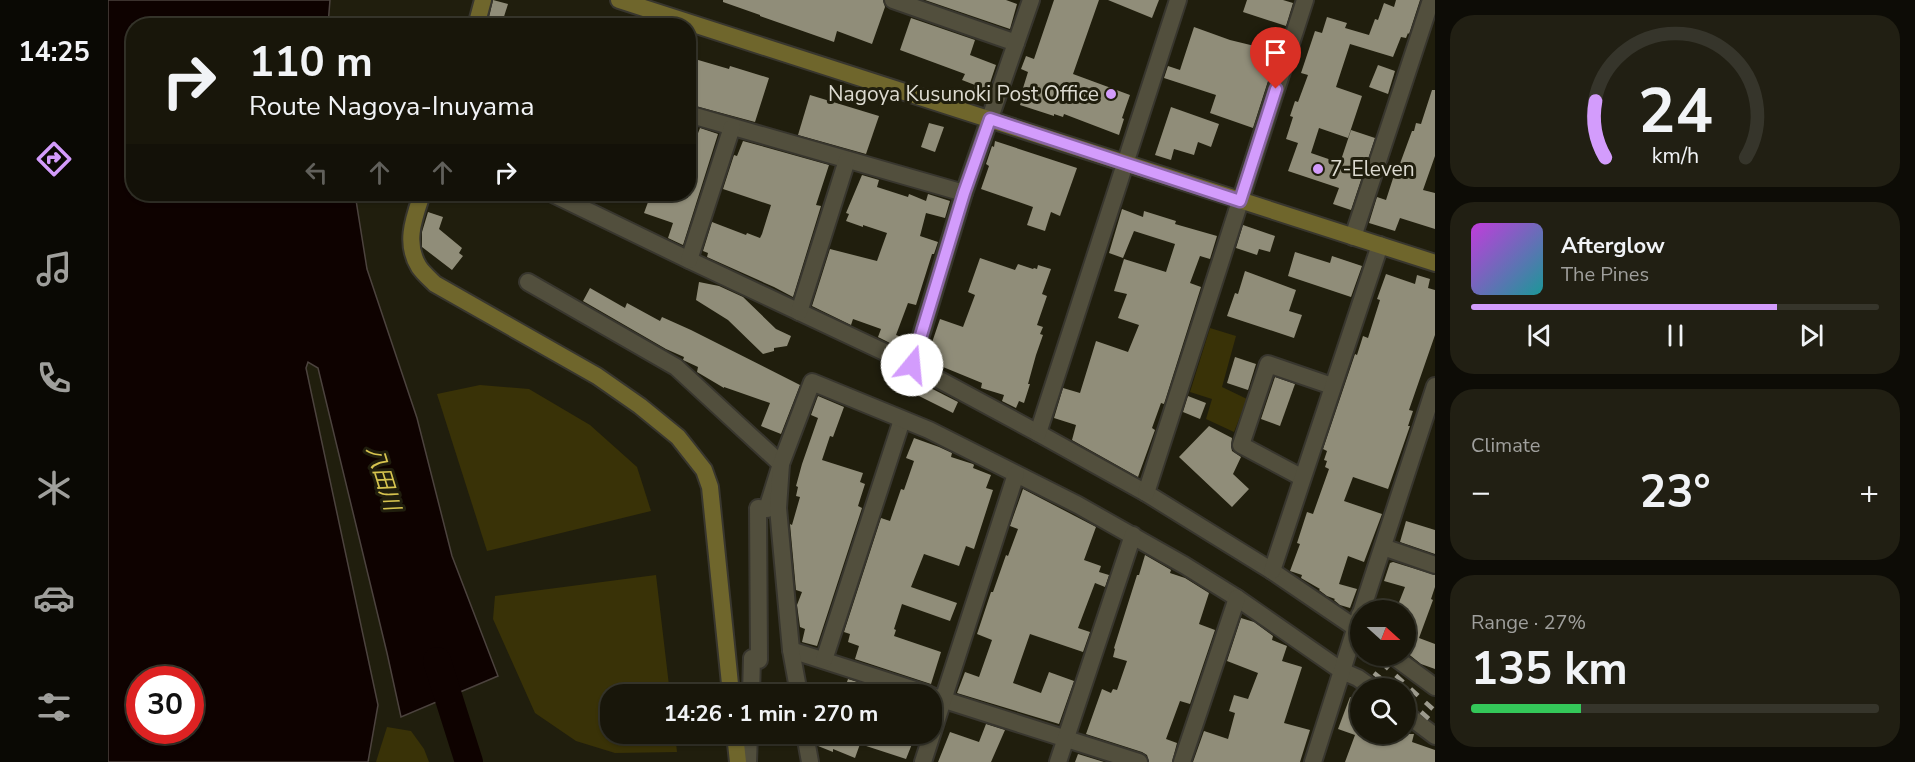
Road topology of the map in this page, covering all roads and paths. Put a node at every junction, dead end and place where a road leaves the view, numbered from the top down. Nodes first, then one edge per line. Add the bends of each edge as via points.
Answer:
1 (483, 0) edge
2 (619, 0) edge
3 (1031, 0) edge
4 (1178, 0) edge
5 (1305, 0) edge
6 (1431, 0) edge
7 (898, 1) edge
8 (478, 18) edge
9 (675, 18) edge
10 (696, 25) edge
11 (1016, 43) junction
12 (696, 116) edge
13 (990, 119) junction
14 (732, 127) junction
15 (847, 160) junction
16 (1124, 163) junction
17 (964, 193) junction
18 (420, 201) edge
19 (585, 201) edge
20 (1240, 201) junction
21 (1353, 237) junction
22 (1380, 245) junction
23 (689, 260) junction
24 (1435, 263) edge
25 (528, 282) dead end
26 (799, 312) junction
27 (912, 365) junction
28 (1332, 386) junction
29 (1435, 386) edge
30 (902, 420) junction
31 (1038, 433) junction
32 (781, 464) junction
33 (1016, 474) junction
34 (1301, 477) junction
35 (1146, 493) junction
36 (1133, 535) junction
37 (1383, 547) junction
38 (1435, 565) edge
39 (1272, 571) junction
40 (1237, 598) junction
41 (1367, 600) edge
42 (1350, 615) edge
43 (1350, 649) edge
44 (791, 650) junction
45 (824, 660) junction
46 (1407, 666) edge
47 (1342, 671) junction
48 (1358, 678) edge
49 (730, 684) edge
50 (751, 684) edge
51 (797, 684) edge
52 (897, 684) edge
53 (938, 684) edge
54 (1435, 687) edge
55 (942, 699) edge
56 (1416, 722) edge
57 (1435, 736) edge
58 (1065, 738) junction
59 (736, 744) edge
60 (749, 744) edge
61 (807, 744) edge
62 (926, 744) edge
63 (738, 762) edge
64 (748, 762) edge
65 (810, 762) edge
66 (923, 762) edge
67 (1058, 762) edge
68 (1139, 762) edge
69 (1182, 762) edge
70 (1313, 762) edge

1 - 8 main road
2 - 9 main road
3 - 11 street
4 - 16 street
5 - 20 street
6 - 21 street
7 - 11 street
10 - 13 main road
11 - 13 street
12 - 14 street
13 - 16 main road
13 - 17 street
14 - 15 street
14 - 23 street
15 - 17 street
15 - 26 street
16 - 20 main road
16 - 31 street
17 - 27 street
18 - 49 main road via 410,247 419,267 435,284 597,376 640,405 678,437 704,470 710,487
19 - 23 street
20 - 21 main road
20 - 35 street
21 - 22 main road
22 - 24 main road
22 - 28 street
23 - 26 street
25 - 32 street via 675,367
26 - 27 street
27 - 31 street
28 - 34 street
28 - 34 street via 1268,364 1241,445
29 - 37 street
30 - 32 street via 812,382
30 - 33 street
30 - 45 street
31 - 35 street
32 - 44 street via 778,508
32 - 50 street via 767,509 758,508 759,660 752,658
33 - 36 street
33 - 53 street
34 - 39 street
35 - 39 street
36 - 40 street
36 - 58 street
37 - 38 street
37 - 41 street
39 - 42 street
40 - 47 street
40 - 69 street
43 - 47 street
44 - 45 street
44 - 51 street
45 - 52 street
46 - 54 street
47 - 48 street
47 - 70 street
55 - 58 street
56 - 57 street
58 - 67 street
58 - 68 street
59 - 63 main road
60 - 64 street
61 - 65 street
62 - 66 street

